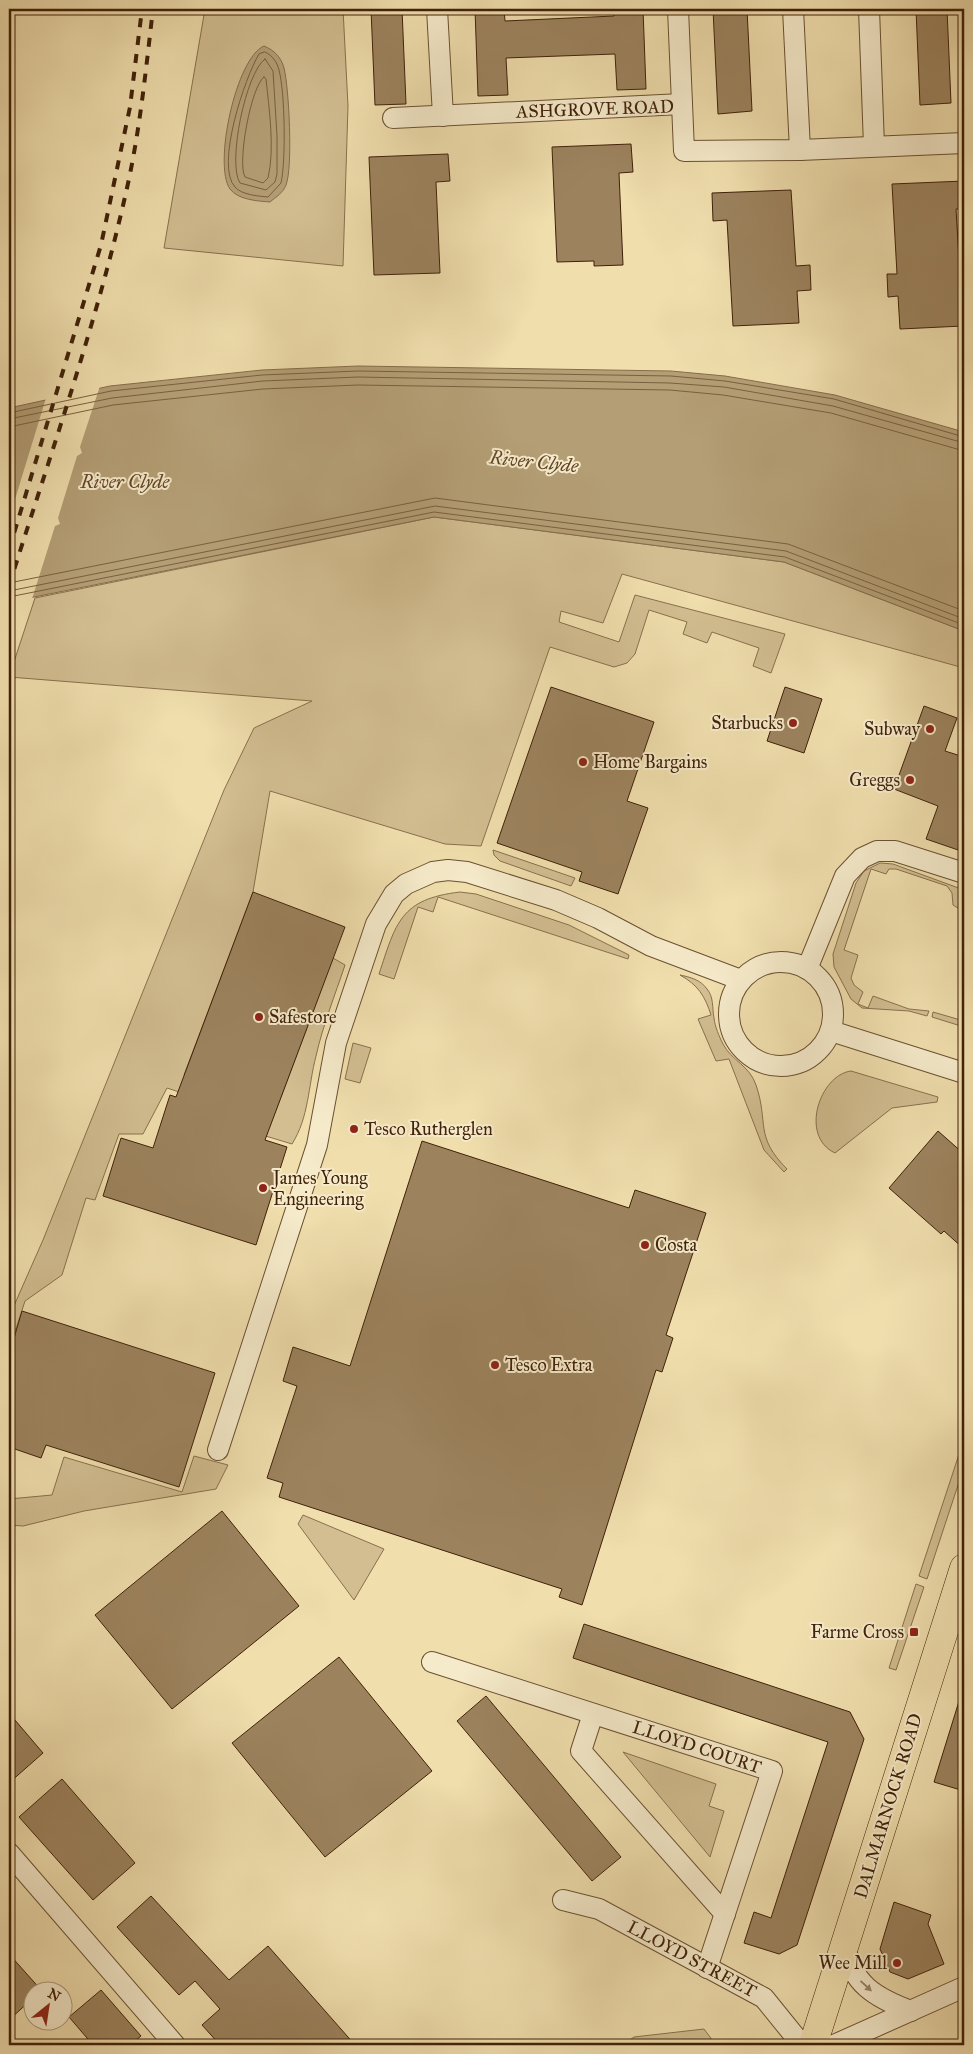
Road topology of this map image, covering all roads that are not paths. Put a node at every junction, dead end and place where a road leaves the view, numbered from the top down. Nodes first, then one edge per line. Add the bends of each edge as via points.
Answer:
1 (438, 9) edge
2 (678, 9) edge
3 (793, 9) edge
4 (869, 9) edge
5 (682, 104) junction
6 (443, 116) junction
7 (393, 118) dead end
8 (964, 143) edge
9 (874, 146) junction
10 (800, 150) junction
11 (964, 873) edge
12 (807, 969) junction
13 (741, 980) junction
14 (831, 1031) junction
15 (964, 1073) edge
16 (218, 1450) dead end
17 (964, 1568) edge
18 (432, 1662) dead end
19 (593, 1714) junction
20 (9, 1853) edge
21 (564, 1900) dead end
22 (725, 1914) junction
23 (845, 1944) junction
24 (707, 1968) junction
25 (964, 1987) edge
26 (911, 2011) junction
27 (175, 2045) edge
28 (802, 2045) edge
29 (813, 2045) edge
30 (834, 2045) edge

1 - 6 street
2 - 5 street
3 - 10 street
4 - 9 street
5 - 6 street, ASHGROVE ROAD
5 - 10 street, ASHGROVE ROAD via 684,151
6 - 7 street, ASHGROVE ROAD
8 - 9 street, ASHGROVE ROAD
9 - 10 street, ASHGROVE ROAD
11 - 12 street via 895,851 877,851 862,858 845,876
12 - 13 street via 790,963 772,962
12 - 14 street via 821,980 830,996 833,1013
13 - 14 street via 734,993 729,1021 741,1048 752,1057 765,1064 779,1066 801,1062 819,1050
13 - 16 street via 651,946 556,900 481,876 448,870 419,876 406,884 392,897 376,924 339,1034 317,1145
14 - 15 street
17 - 23 main road, DALMARNOCK ROAD
18 - 19 street, LLOYD COURT
19 - 22 street via 581,1751
19 - 22 street, LLOYD COURT via 772,1772
20 - 27 street
21 - 24 street, LLOYD STREET via 599,1909
22 - 24 street, LLOYD COURT
23 -> 26 street via 851,1969 866,1987 891,2004
23 - 29 main road, DALMARNOCK ROAD
24 - 28 street, LLOYD STREET via 764,1998
25 - 26 street
26 - 30 street

